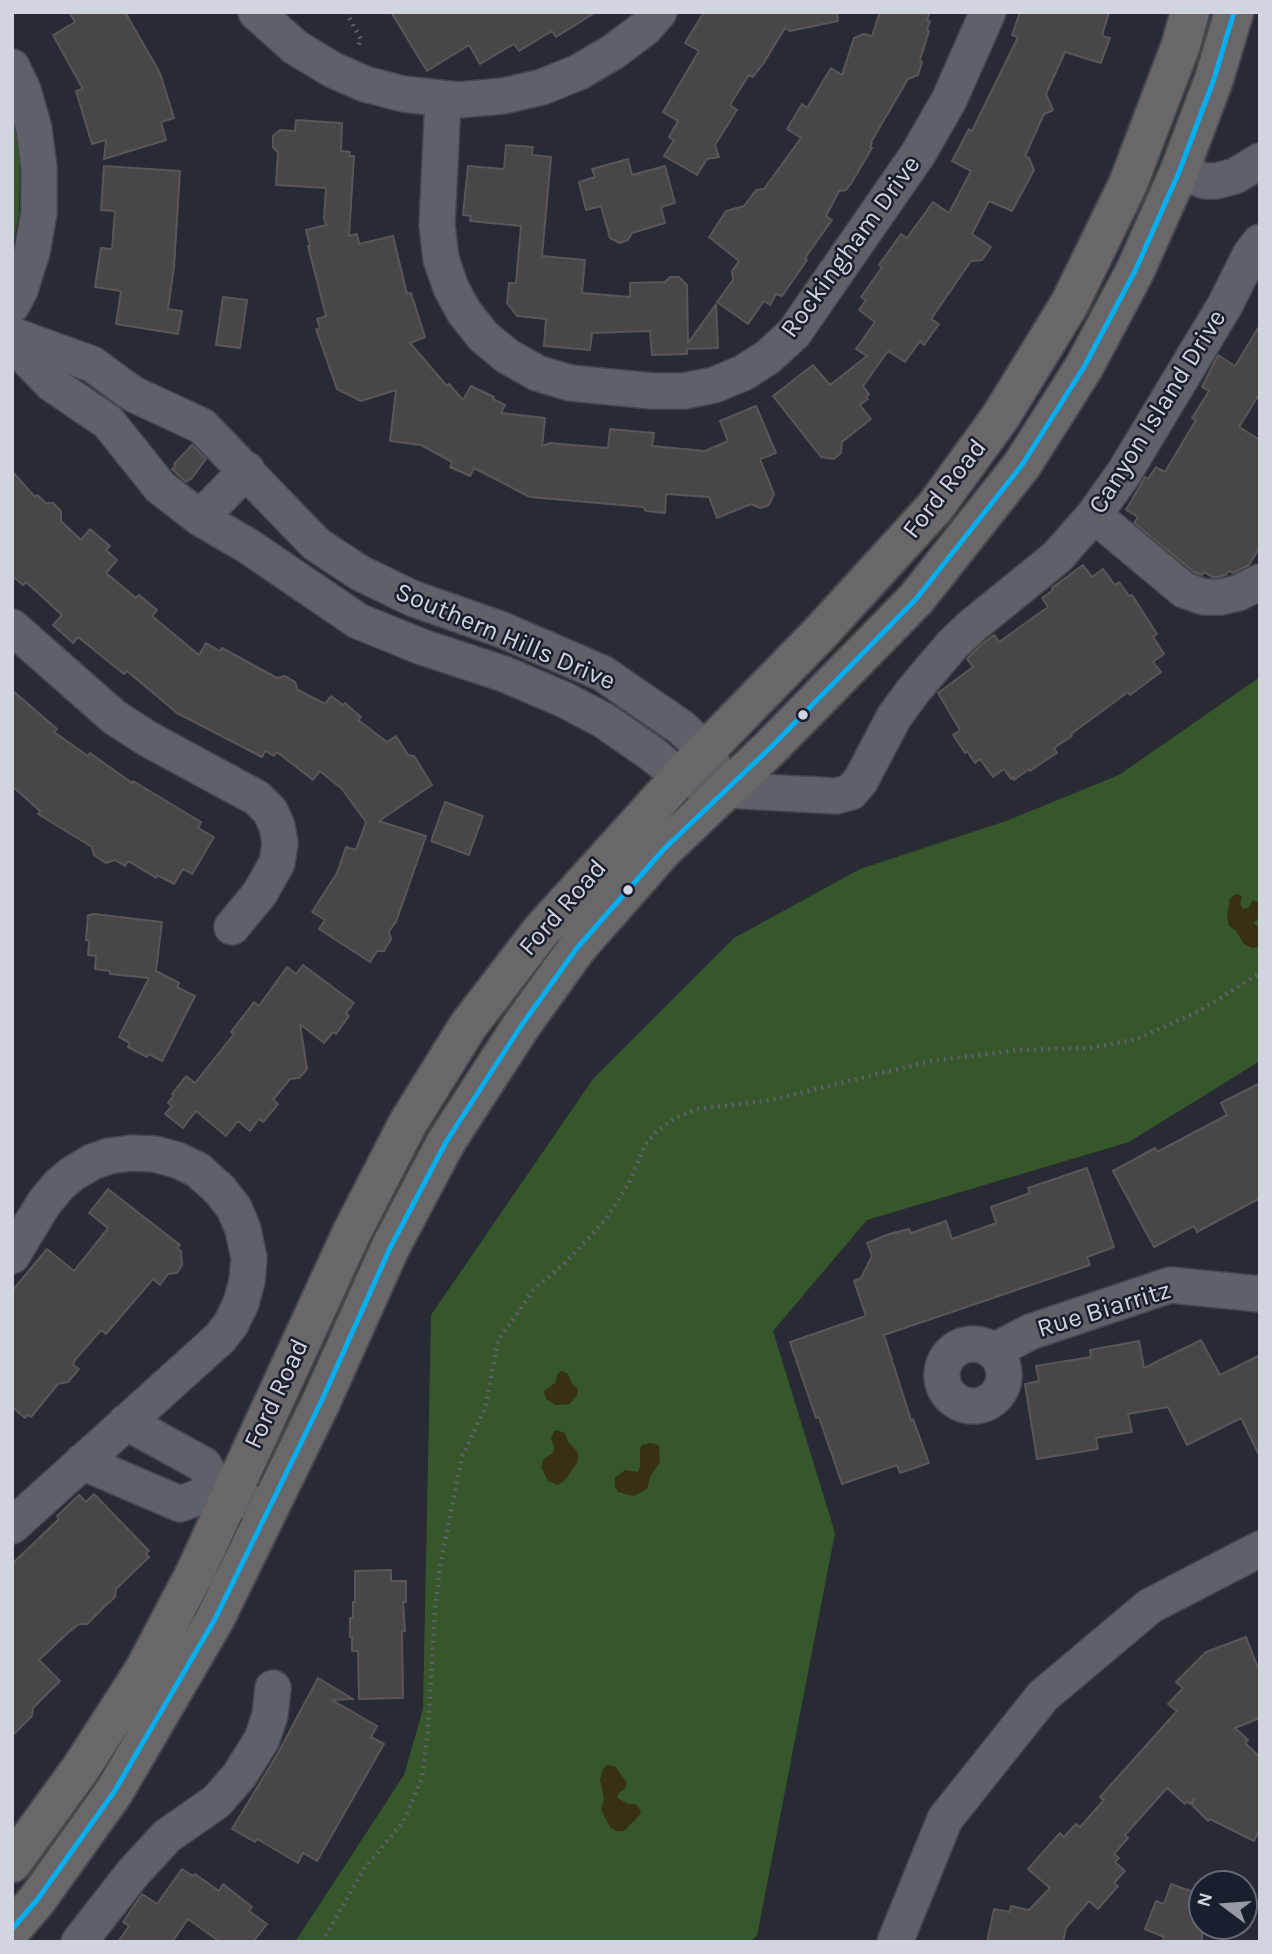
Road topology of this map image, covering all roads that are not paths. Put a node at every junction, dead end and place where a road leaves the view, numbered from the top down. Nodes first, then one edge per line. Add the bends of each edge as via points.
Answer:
1 (256, 12) edge
2 (659, 12) edge
3 (988, 12) edge
4 (1191, 12) edge
5 (1234, 12) edge
6 (12, 66) edge
7 (443, 99) junction
8 (1260, 161) edge
9 (1179, 172) junction
10 (1260, 242) edge
11 (12, 305) edge
12 (12, 335) edge
13 (12, 343) edge
14 (162, 408) junction
15 (129, 450) junction
16 (247, 470) junction
17 (1094, 515) junction
18 (200, 518) junction
19 (1260, 582) edge
20 (12, 627) edge
21 (692, 764) junction
22 (726, 790) junction
23 (232, 927) dead end
24 (12, 1256) edge
25 (1260, 1294) edge
26 (994, 1351) dead end
27 (126, 1422) junction
28 (82, 1462) junction
29 (225, 1492) junction
30 (268, 1510) junction
31 (12, 1526) edge
32 (1260, 1549) edge
33 (273, 1688) dead end
34 (12, 1863) edge
35 (12, 1929) edge
36 (79, 1942) edge
37 (895, 1942) edge

1 - 7 street via 295,47 333,70 365,84
2 - 7 street via 613,52 542,87 503,96
3 - 7 street, Rockingham Drive via 949,100 918,154 794,333 743,373 684,391 570,383 537,373 507,356 464,312 441,259 436,225
4 - 21 main road, Ford Road via 1128,184 1069,303 1001,416 935,506 881,568
5 - 9 main road, Ford Road
6 - 11 street via 34,129 39,168 32,252
8 - 9 street via 1216,181
9 - 22 main road, Ford Road via 1135,271 1084,367 1022,464 916,599
10 - 17 street, Canyon Island Drive via 1124,473
12 - 14 street, Southern Hills Drive via 92,363 133,394
13 - 15 street, Southern Hills Drive via 52,384 108,422
14 - 15 street
14 - 16 street, Southern Hills Drive via 202,426
15 - 18 street, Southern Hills Drive via 160,487
16 - 18 street
16 - 21 street, Southern Hills Drive via 316,544 360,573 414,600 499,629 602,673 681,728
17 - 19 street via 1184,590 1221,597
17 - 22 street, Canyon Island Drive via 1057,557 952,645 894,717 851,792 811,796
18 - 21 street, Southern Hills Drive via 358,621 565,700 652,753
20 - 23 street via 114,717 257,798 270,811 280,843 277,863
21 - 22 street, Southern Hills Drive
21 - 29 main road, Ford Road via 541,931 468,1026 408,1123
22 - 30 main road, Ford Road via 664,849 577,948 446,1142 390,1248
24 - 27 street via 59,1185 109,1156 155,1154 177,1160 198,1170 234,1208 248,1258 247,1281 231,1324
25 - 26 street, Rue Biarritz via 1170,1285 1030,1332
27 - 28 street
27 - 29 street via 204,1465
28 - 29 street via 180,1504
28 - 31 street
29 - 30 street
29 - 34 main road, Ford Road via 195,1573 144,1670
30 - 35 main road, Ford Road via 215,1619 114,1792
32 - 37 street via 1150,1606 1043,1696 945,1819
33 - 36 street via 262,1739 239,1776 216,1802 167,1836

